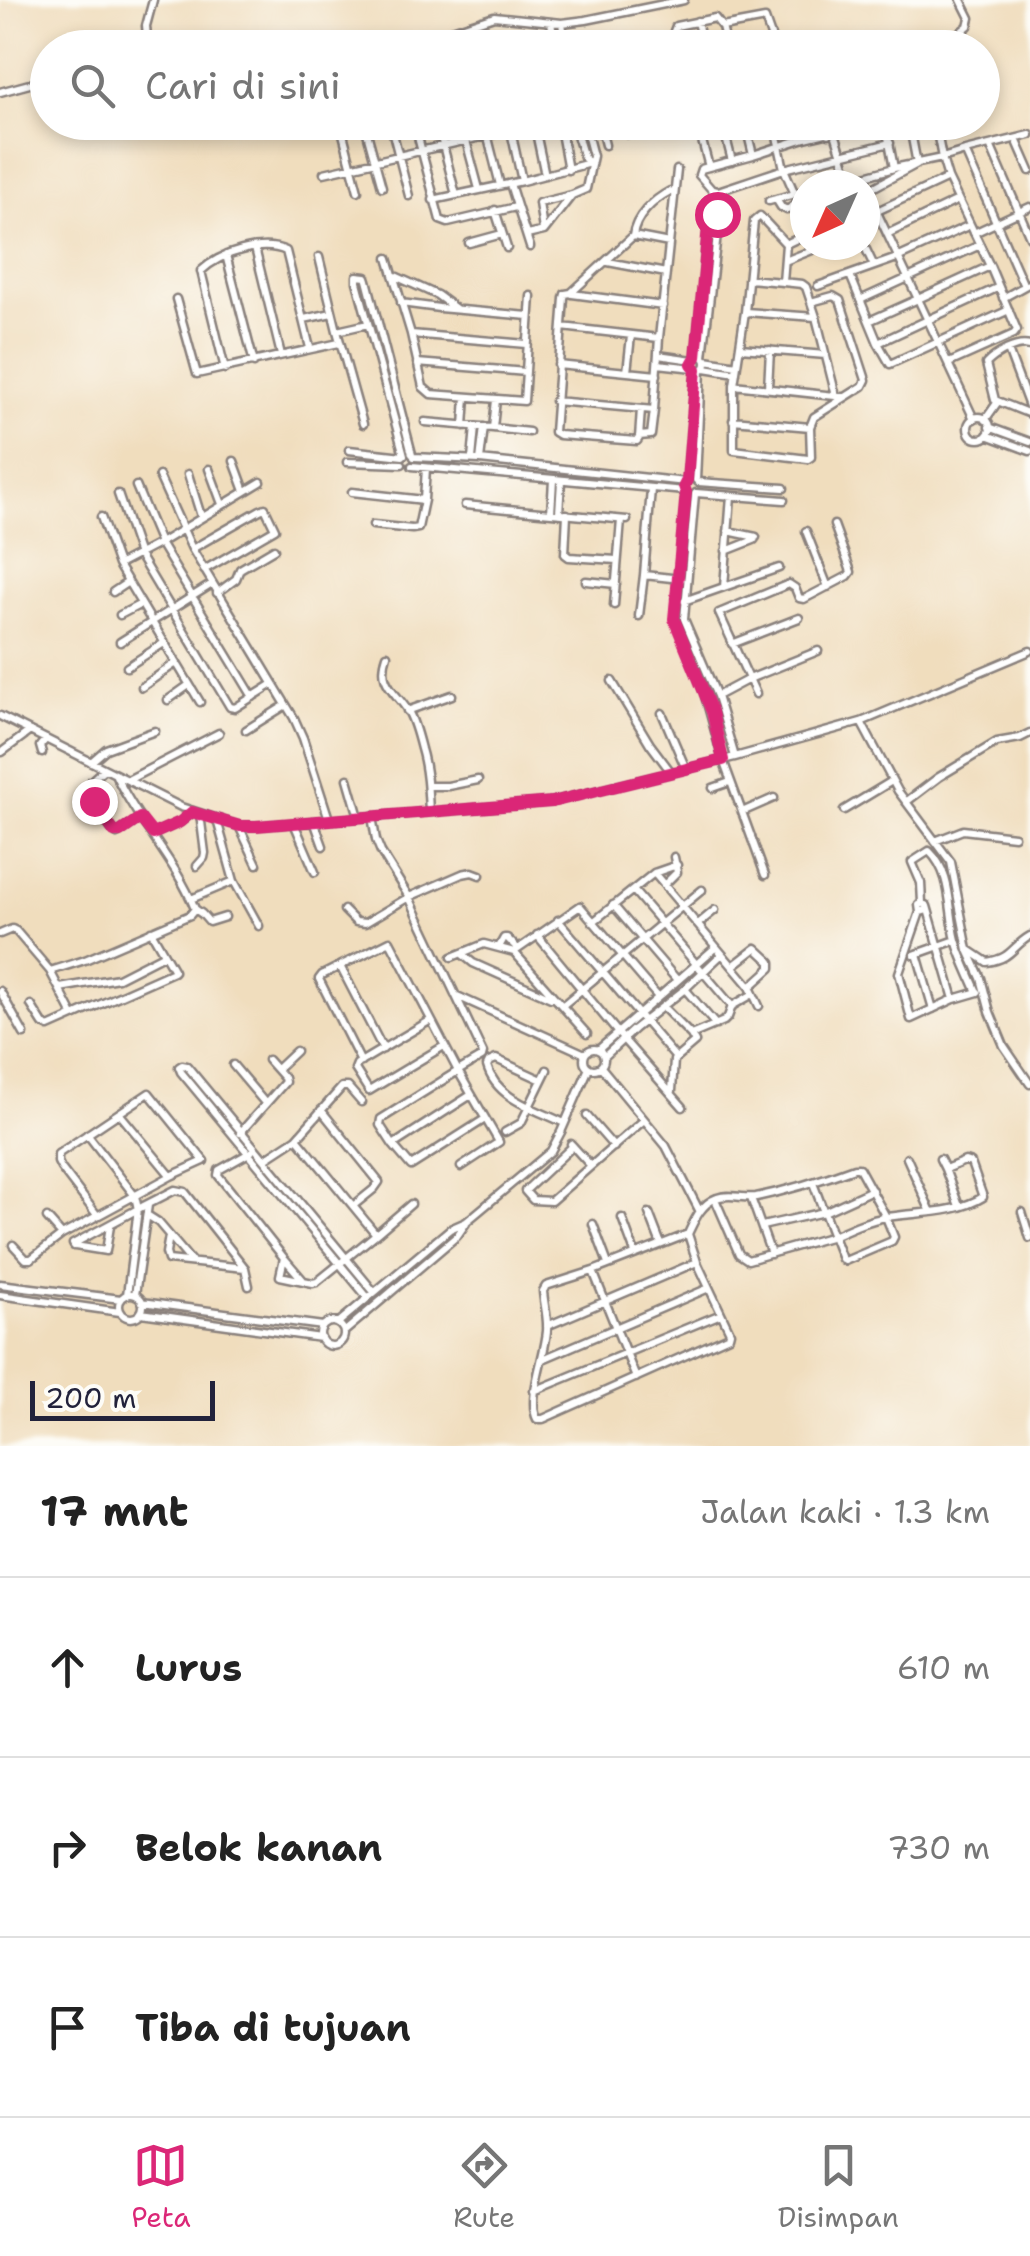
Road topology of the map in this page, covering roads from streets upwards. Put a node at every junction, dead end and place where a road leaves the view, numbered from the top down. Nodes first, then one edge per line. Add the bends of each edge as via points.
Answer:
1 (153, 0) edge
2 (684, 0) edge
3 (960, 0) edge
4 (697, 21) junction
5 (551, 22) junction
6 (562, 22) junction
7 (722, 27) junction
8 (146, 30) edge
9 (454, 30) edge
10 (552, 30) edge
11 (563, 30) edge
12 (674, 30) edge
13 (699, 30) edge
14 (723, 30) edge
15 (769, 30) edge
16 (963, 30) edge
17 (30, 84) edge
18 (0, 92) edge
19 (1030, 136) edge
20 (1016, 139) junction
21 (345, 140) edge
22 (370, 140) edge
23 (395, 140) edge
24 (418, 140) edge
25 (442, 140) edge
26 (462, 140) edge
27 (466, 140) edge
28 (489, 140) edge
29 (514, 140) edge
30 (537, 140) edge
31 (562, 140) edge
32 (578, 140) edge
33 (589, 140) edge
34 (604, 140) edge
35 (701, 140) edge
36 (727, 140) edge
37 (749, 140) edge
38 (778, 140) edge
39 (801, 140) edge
40 (835, 140) edge
41 (889, 140) edge
42 (913, 140) edge
43 (938, 140) edge
44 (890, 144) junction
45 (444, 145) junction
46 (605, 145) dead end
47 (990, 145) junction
48 (780, 148) junction
49 (421, 151) junction
50 (964, 151) junction
51 (842, 155) junction
52 (399, 156) junction
53 (753, 156) junction
54 (942, 158) junction
55 (376, 161) junction
56 (732, 161) junction
57 (590, 163) junction
58 (917, 164) junction
59 (352, 167) junction
60 (708, 167) junction
61 (894, 168) junction
62 (784, 169) junction
63 (568, 170) junction
64 (677, 170) dead end
65 (847, 170) edge
66 (1030, 171) edge
67 (324, 173) dead end
68 (545, 175) junction
69 (880, 176) edge
70 (948, 178) junction
71 (880, 179) edge
72 (522, 182) junction
73 (790, 183) edge
74 (510, 184) junction
75 (500, 186) junction
76 (382, 187) dead end
77 (479, 189) junction
78 (358, 191) dead end
79 (673, 193) junction
80 (790, 193) edge
81 (456, 195) junction
82 (410, 196) dead end
83 (572, 196) junction
84 (433, 200) junction
85 (959, 200) junction
86 (516, 206) junction
87 (790, 207) edge
88 (1030, 207) edge
89 (495, 210) junction
90 (880, 211) edge
91 (1019, 212) junction
92 (880, 219) edge
93 (997, 222) junction
94 (972, 229) junction
95 (544, 231) junction
96 (502, 234) junction
97 (887, 234) junction
98 (527, 235) junction
99 (632, 236) junction
100 (1030, 237) edge
101 (790, 242) edge
102 (469, 243) dead end
103 (669, 243) junction
104 (786, 244) junction
105 (980, 244) junction
106 (530, 246) dead end
107 (256, 248) junction
108 (506, 248) dead end
109 (226, 255) junction
110 (319, 256) dead end
111 (388, 258) dead end
112 (897, 258) junction
113 (790, 259) edge
114 (871, 260) edge
115 (785, 261) junction
116 (608, 262) junction
117 (874, 266) junction
118 (990, 266) junction
119 (666, 273) junction
120 (393, 274) junction
121 (850, 274) junction
122 (908, 278) junction
123 (748, 280) junction
124 (783, 282) junction
125 (1027, 284) edge
126 (818, 286) dead end
127 (999, 287) junction
128 (571, 294) junction
129 (530, 296) dead end
130 (1003, 298) junction
131 (176, 299) dead end
132 (860, 300) junction
133 (918, 300) junction
134 (811, 302) junction
135 (401, 303) junction
136 (663, 306) junction
137 (457, 310) junction
138 (1009, 310) junction
139 (745, 312) junction
140 (332, 313) junction
141 (529, 316) junction
142 (816, 318) junction
143 (304, 319) junction
144 (870, 321) junction
145 (928, 321) junction
146 (372, 323) junction
147 (562, 327) junction
148 (337, 331) junction
149 (411, 334) junction
150 (630, 336) junction
151 (659, 338) junction
152 (938, 342) junction
153 (339, 343) junction
154 (878, 343) junction
155 (527, 344) junction
156 (1030, 346) edge
157 (310, 348) junction
158 (740, 348) junction
159 (770, 350) junction
160 (1008, 350) junction
161 (826, 355) junction
162 (282, 356) junction
163 (658, 360) junction
164 (254, 362) junction
165 (417, 363) junction
166 (699, 363) junction
167 (949, 363) junction
168 (558, 365) junction
169 (225, 369) junction
170 (736, 369) junction
171 (526, 372) junction
172 (627, 372) junction
173 (657, 374) junction
174 (734, 385) junction
175 (768, 388) junction
176 (466, 397) junction
177 (840, 397) junction
178 (496, 400) junction
179 (555, 401) junction
180 (997, 402) junction
181 (641, 409) junction
182 (654, 410) junction
183 (1030, 411) edge
184 (974, 419) junction
185 (733, 420) junction
186 (425, 422) dead end
187 (363, 424) dead end
188 (464, 426) junction
189 (484, 427) junction
190 (810, 427) junction
191 (987, 428) junction
192 (529, 432) dead end
193 (640, 436) junction
194 (1030, 442) edge
195 (349, 450) dead end
196 (1030, 451) edge
197 (407, 457) junction
198 (476, 460) junction
199 (234, 462) dead end
200 (348, 462) dead end
201 (426, 468) junction
202 (209, 469) dead end
203 (188, 474) dead end
204 (159, 476) dead end
205 (558, 480) junction
206 (691, 481) junction
207 (261, 482) dead end
208 (136, 486) dead end
209 (784, 488) dead end
210 (651, 489) junction
211 (244, 491) junction
212 (352, 492) dead end
213 (690, 493) junction
214 (118, 494) dead end
215 (730, 496) junction
216 (424, 500) junction
217 (784, 500) dead end
218 (222, 504) junction
219 (466, 505) dead end
220 (559, 513) junction
221 (201, 516) junction
222 (101, 517) dead end
223 (834, 525) dead end
224 (373, 526) dead end
225 (181, 529) junction
226 (728, 530) junction
227 (806, 531) dead end
228 (160, 543) junction
229 (192, 549) junction
230 (274, 549) dead end
231 (726, 551) junction
232 (138, 554) junction
233 (617, 560) junction
234 (118, 565) junction
235 (778, 568) dead end
236 (204, 570) junction
237 (644, 575) junction
238 (682, 579) junction
239 (586, 580) dead end
240 (128, 582) junction
241 (212, 584) junction
242 (616, 584) junction
243 (724, 587) junction
244 (828, 587) junction
245 (113, 592) dead end
246 (217, 592) junction
247 (192, 596) junction
248 (684, 601) junction
249 (140, 604) junction
250 (614, 605) dead end
251 (172, 608) junction
252 (120, 615) dead end
253 (639, 616) dead end
254 (800, 618) dead end
255 (152, 621) junction
256 (694, 641) junction
257 (120, 642) dead end
258 (164, 644) junction
259 (732, 644) junction
260 (685, 645) junction
261 (1030, 651) edge
262 (818, 652) dead end
263 (387, 655) dead end
264 (176, 663) junction
265 (127, 667) dead end
266 (749, 679) junction
267 (612, 681) dead end
268 (273, 684) junction
269 (189, 685) junction
270 (142, 687) dead end
271 (452, 694) dead end
272 (756, 694) dead end
273 (717, 696) junction
274 (253, 697) junction
275 (168, 700) dead end
276 (200, 702) dead end
277 (286, 705) junction
278 (722, 709) junction
279 (408, 711) junction
280 (662, 712) dead end
281 (712, 712) junction
282 (0, 716) edge
283 (861, 722) junction
284 (155, 730) dead end
285 (246, 730) dead end
286 (727, 730) junction
287 (30, 731) junction
288 (717, 732) junction
289 (219, 733) dead end
290 (1030, 734) edge
291 (46, 739) junction
292 (2, 752) edge
293 (42, 753) dead end
294 (736, 757) junction
295 (723, 760) junction
296 (92, 762) junction
297 (104, 769) junction
298 (686, 769) junction
299 (671, 772) junction
300 (116, 775) junction
301 (348, 779) dead end
302 (127, 780) junction
303 (478, 780) dead end
304 (892, 781) junction
305 (730, 782) junction
306 (428, 786) junction
307 (713, 788) dead end
308 (774, 798) dead end
309 (906, 802) junction
310 (844, 810) dead end
311 (428, 812) junction
312 (742, 812) junction
313 (196, 813) junction
314 (359, 816) junction
315 (372, 816) junction
316 (140, 818) junction
317 (329, 819) junction
318 (217, 820) junction
319 (314, 822) junction
320 (294, 823) junction
321 (240, 826) junction
322 (153, 834) junction
323 (1014, 836) dead end
324 (935, 841) junction
325 (323, 846) dead end
326 (257, 864) dead end
327 (197, 866) dead end
328 (315, 872) dead end
329 (654, 873) junction
330 (480, 875) dead end
331 (766, 875) dead end
332 (234, 881) junction
333 (665, 884) junction
334 (633, 890) junction
335 (702, 890) dead end
336 (409, 898) junction
337 (190, 899) junction
338 (613, 905) junction
339 (683, 906) junction
340 (923, 908) junction
341 (195, 910) junction
342 (344, 910) dead end
343 (715, 910) dead end
344 (225, 916) dead end
345 (558, 920) junction
346 (593, 922) junction
347 (662, 924) junction
348 (698, 924) junction
349 (260, 926) dead end
350 (151, 930) junction
351 (0, 934) edge
352 (538, 935) junction
353 (1030, 936) edge
354 (643, 940) junction
355 (956, 940) junction
356 (938, 946) junction
357 (716, 947) junction
358 (516, 950) junction
359 (968, 950) junction
360 (462, 954) junction
361 (722, 954) junction
362 (917, 954) junction
363 (163, 955) junction
364 (452, 957) dead end
365 (623, 957) junction
366 (904, 958) junction
367 (696, 964) junction
368 (340, 966) junction
369 (733, 966) junction
370 (50, 971) junction
371 (703, 972) junction
372 (603, 973) junction
373 (676, 980) junction
374 (60, 988) junction
375 (686, 989) junction
376 (582, 990) junction
377 (0, 991) edge
378 (752, 991) junction
379 (981, 991) junction
380 (455, 995) junction
381 (658, 997) junction
382 (954, 998) junction
383 (560, 1003) junction
384 (31, 1005) dead end
385 (663, 1006) junction
386 (732, 1006) junction
387 (759, 1006) dead end
388 (932, 1009) junction
389 (638, 1013) junction
390 (73, 1015) junction
391 (430, 1020) junction
392 (644, 1021) junction
393 (716, 1025) junction
394 (24, 1034) dead end
395 (587, 1034) dead end
396 (691, 1035) junction
397 (620, 1036) junction
398 (444, 1046) junction
399 (383, 1049) junction
400 (598, 1050) junction
401 (296, 1051) dead end
402 (585, 1054) junction
403 (604, 1057) junction
404 (676, 1058) junction
405 (268, 1060) dead end
406 (362, 1062) junction
407 (233, 1064) dead end
408 (277, 1068) junction
409 (588, 1068) junction
410 (601, 1068) junction
411 (547, 1070) dead end
412 (458, 1071) junction
413 (542, 1080) junction
414 (1030, 1084) edge
415 (672, 1092) junction
416 (471, 1095) junction
417 (361, 1102) dead end
418 (265, 1103) junction
419 (530, 1106) junction
420 (683, 1107) dead end
421 (321, 1110) junction
422 (119, 1113) junction
423 (587, 1116) dead end
424 (485, 1119) junction
425 (644, 1120) junction
426 (565, 1124) junction
427 (505, 1132) dead end
428 (87, 1134) junction
429 (238, 1134) junction
430 (297, 1138) junction
431 (394, 1146) junction
432 (614, 1147) junction
433 (253, 1151) junction
434 (907, 1158) dead end
435 (265, 1159) junction
436 (940, 1159) dead end
437 (592, 1166) junction
438 (461, 1168) dead end
439 (946, 1169) junction
440 (171, 1176) junction
441 (813, 1183) junction
442 (872, 1190) junction
443 (135, 1196) junction
444 (752, 1198) junction
445 (714, 1199) junction
446 (148, 1204) junction
447 (411, 1204) dead end
448 (353, 1206) junction
449 (960, 1206) junction
450 (698, 1208) junction
451 (138, 1209) junction
452 (824, 1212) junction
453 (931, 1212) junction
454 (1022, 1212) dead end
455 (649, 1213) dead end
456 (97, 1215) junction
457 (147, 1215) junction
458 (886, 1217) junction
459 (47, 1218) dead end
460 (622, 1218) dead end
461 (466, 1222) junction
462 (110, 1224) junction
463 (593, 1224) dead end
464 (762, 1226) junction
465 (140, 1228) junction
466 (376, 1234) junction
467 (688, 1234) junction
468 (62, 1235) junction
469 (170, 1236) junction
470 (833, 1236) junction
471 (1030, 1238) edge
472 (13, 1244) dead end
473 (661, 1244) junction
474 (635, 1253) junction
475 (771, 1254) junction
476 (284, 1258) junction
477 (346, 1258) junction
478 (192, 1262) junction
479 (698, 1262) junction
480 (339, 1264) junction
481 (608, 1264) junction
482 (245, 1268) junction
483 (593, 1271) junction
484 (304, 1281) junction
485 (0, 1284) edge
486 (249, 1286) dead end
487 (710, 1288) junction
488 (0, 1295) edge
489 (371, 1295) junction
490 (128, 1296) junction
491 (605, 1301) junction
492 (142, 1302) junction
493 (120, 1312) junction
494 (141, 1313) junction
495 (721, 1314) junction
496 (338, 1324) junction
497 (323, 1326) junction
498 (547, 1326) junction
499 (615, 1327) junction
500 (344, 1332) junction
501 (321, 1338) junction
502 (626, 1354) junction
503 (544, 1359) junction
504 (636, 1378) junction
505 (534, 1392) junction

1 - 8 street
2 - 6 street
3 - 16 street via 967,11
4 - 7 street via 715,18
4 - 12 street
4 - 13 street
5 - 6 street
5 - 9 street via 499,16
5 - 10 street
6 - 11 street
7 - 14 street
7 - 15 street via 765,20
17 - 18 street
19 - 20 street
20 - 47 street
20 - 66 street
21 - 59 street
22 - 55 street
23 - 52 street
24 - 49 street
25 - 45 street
26 - 45 street
27 - 77 street
28 - 75 street
29 - 72 street
30 - 68 street
31 - 63 street
32 - 57 street
33 - 57 street
34 - 46 street
35 - 60 street
36 - 56 street
37 - 53 street
38 - 48 street
39 - 48 street
40 - 51 street
41 - 44 street
42 - 58 street
43 - 54 street
44 - 51 street
44 - 61 street
45 - 49 street
45 - 81 street
47 - 50 street
47 - 91 street
48 - 53 street
48 - 62 street
49 - 52 street
49 - 84 street
50 - 54 street
50 - 93 street
51 - 62 street
51 - 65 street
52 - 55 street
52 - 82 street
53 - 56 street
54 - 58 street
54 - 70 street
55 - 59 street
55 - 76 street
56 - 60 street
57 - 63 street
57 - 83 street via 586,189
58 - 61 street
58 - 71 street
59 - 67 street
59 - 78 street
60 - 62 street via 698,175 716,192
61 - 69 street
62 - 73 street
63 - 68 street
64 - 79 street
68 - 72 street
70 - 85 street
70 - 90 street
72 - 74 street
74 - 75 street
74 - 86 street
75 - 77 street
77 - 81 street
79 - 99 street via 636,220
79 - 103 street
80 - 87 street via 772,200
81 - 84 street
83 - 95 street
83 - 95 street via 539,202
84 - 89 street via 444,223
85 - 94 street
85 - 97 street
86 - 89 street
86 - 98 street
88 - 91 street
89 - 96 street
91 - 93 street
91 - 100 street
92 - 97 street
93 - 94 street
93 - 125 street
94 - 105 street
94 - 112 street
95 - 98 street
96 - 102 street
96 - 108 street
97 - 112 street
98 - 106 street
99 - 103 street
99 - 116 street
101 - 104 street
103 - 119 street
104 - 115 street
104 - 123 street via 760,216 754,219
105 - 118 street
105 - 122 street
107 - 109 street
107 - 143 street via 286,251
107 - 162 street
109 - 164 street
109 - 169 street via 201,271
110 - 140 street
111 - 120 street
112 - 117 street
112 - 122 street
113 - 115 street
114 - 117 street
115 - 124 street
116 - 119 street
116 - 128 street
117 - 121 street
118 - 127 street
118 - 133 street
119 - 136 street
120 - 135 street
120 - 137 street
121 - 126 street
121 - 132 street
122 - 132 street
122 - 133 street
123 - 124 street
123 - 139 street
124 - 134 street via 804,285
125 - 130 street
127 - 130 street
127 - 145 street
128 - 136 street
128 - 147 street via 565,294
129 - 141 street
130 - 138 street
131 - 169 street via 196,372
132 - 144 street
133 - 144 street
133 - 145 street
134 - 142 street
134 - 177 street via 840,300 866,380
135 - 137 street
135 - 149 street
136 - 151 street
137 - 141 street
138 - 152 street
138 - 167 street via 1016,332
139 - 142 street
139 - 158 street
140 - 143 street
140 - 148 street
141 - 155 street
142 - 161 street
143 - 157 street
144 - 154 street
145 - 152 street
145 - 154 street
146 - 146 street via 357,276 366,276
146 - 148 street
146 - 197 street
147 - 150 street
147 - 168 street
148 - 153 street
149 - 155 street
149 - 165 street
150 - 151 street
150 - 172 street
151 - 163 street
152 - 154 street via 890,364
152 - 167 street
153 - 157 street
153 - 187 street
155 - 171 street
156 - 160 street
157 - 162 street
158 - 159 street
158 - 170 street
159 - 161 street
159 - 175 street
160 - 180 street via 986,364
160 - 183 street
161 - 177 street
162 - 164 street
163 - 166 street
163 - 173 street
164 - 169 street
165 - 171 street
165 - 176 street via 426,392
166 - 166 street via 709,215 717,214 719,216
166 - 170 street
166 - 206 street
167 - 184 street
168 - 172 street
168 - 179 street
170 - 174 street
171 - 178 street via 524,401
172 - 173 street
173 - 182 street
174 - 175 street
174 - 185 street
175 - 177 street
176 - 178 street
176 - 188 street
177 - 190 street
178 - 189 street
179 - 181 street
179 - 193 street via 556,434 634,442
180 - 183 street
180 - 191 street
181 - 182 street
181 - 193 street
182 - 193 street via 650,435
184 - 191 street
184 - 191 street via 968,425 976,439
185 - 190 street
185 - 190 street via 737,452 806,460
186 - 188 street
188 - 189 street
189 - 192 street
189 - 198 street
191 - 194 street
191 - 196 street
195 - 197 street
197 - 198 street
197 - 200 street
197 - 201 street via 412,466
198 - 206 street
199 - 211 street
201 - 205 street
201 - 216 street
202 - 218 street
203 - 221 street
204 - 225 street
205 - 210 street
205 - 220 street
206 - 209 street
206 - 213 street via 684,486
206 - 213 street via 699,488
207 - 211 street
208 - 228 street
210 - 213 street
210 - 237 street
211 - 218 street
212 - 216 street
213 - 215 street
213 - 238 street
214 - 232 street
215 - 217 street
215 - 226 street
216 - 224 street via 415,530
218 - 221 street
219 - 220 street
220 - 233 street via 565,554
220 - 233 street via 624,520
221 - 225 street
222 - 234 street
223 - 244 street via 851,572
225 - 228 street
225 - 229 street
226 - 231 street
226 - 231 street via 757,538
227 - 244 street
228 - 232 street
228 - 247 street
229 - 236 street
229 - 236 street via 268,511 275,529
230 - 246 street
231 - 243 street
232 - 234 street
232 - 251 street
233 - 242 street
234 - 240 street
235 - 243 street
236 - 241 street
237 - 238 street
237 - 253 street
238 - 248 street
238 - 260 street via 674,619
239 - 242 street
240 - 245 street
240 - 249 street
241 - 246 street
241 - 247 street
242 - 250 street
243 - 248 street
244 - 259 street via 801,599 789,584 722,610
246 - 268 street
247 - 251 street
247 - 274 street
248 - 256 street
249 - 252 street
249 - 255 street
251 - 255 street
251 - 274 street via 230,707
254 - 259 street
255 - 257 street
255 - 258 street
256 - 260 street
256 - 273 street
258 - 264 street
258 - 265 street
259 - 266 street
260 - 281 street
261 - 283 street
262 - 266 street
263 - 279 street via 384,678
264 - 269 street
264 - 270 street
266 - 272 street
266 - 273 street
267 - 299 street
268 - 274 street
268 - 277 street
269 - 275 street
269 - 276 street
271 - 279 street
273 - 278 street
277 - 285 street
277 - 317 street
278 - 281 street
278 - 286 street
279 - 306 street
280 - 298 street
281 - 288 street
282 - 287 street
283 - 294 street
283 - 304 street
284 - 296 street via 106,749
286 - 288 street
286 - 294 street
287 - 291 street
287 - 292 street
288 - 295 street
289 - 302 street
290 - 309 street via 997,742
291 - 293 street
291 - 296 street
294 - 295 street
295 - 298 street
295 - 305 street
296 - 297 street
297 - 300 street
297 - 316 street via 89,787 110,828 117,834
298 - 299 street
299 - 311 street via 552,802
300 - 302 street
300 - 316 street
301 - 314 street
302 - 313 street
303 - 306 street
304 - 309 street
304 - 310 street
305 - 307 street
305 - 312 street
306 - 311 street
308 - 312 street
309 - 324 street
311 - 315 street
312 - 331 street
313 - 318 street
313 - 322 street
313 - 327 street via 205,854
314 - 315 street
314 - 317 street
315 - 336 street via 376,840
316 - 322 street
317 - 319 street
318 - 321 street
318 - 332 street
319 - 320 street
319 - 325 street
320 - 321 street
320 - 328 street
321 - 326 street
322 - 337 street
323 - 324 street via 963,830
324 - 359 street via 953,866
329 - 333 street
329 - 333 street via 675,861 677,872
329 - 334 street
330 - 336 street via 467,872
332 - 337 street
332 - 349 street
333 - 339 street
334 - 338 street
334 - 347 street
335 - 339 street
336 - 342 street via 360,924
336 - 380 street
337 - 341 street
338 - 346 street
338 - 354 street
339 - 347 street
339 - 348 street
340 - 355 street via 912,862 928,851 944,872
340 - 356 street
340 - 366 street
341 - 344 street via 209,922
341 - 350 street
343 - 348 street
345 - 346 street via 580,906
345 - 352 street
345 - 372 street
346 - 365 street
347 - 354 street
347 - 367 street
348 - 357 street
350 - 363 street
350 - 370 street
351 - 370 street via 16,931
352 - 358 street
352 - 376 street
353 - 359 street via 1000,960 987,962
354 - 365 street
354 - 373 street
355 - 356 street
355 - 379 street
356 - 362 street
356 - 382 street
357 - 361 street
357 - 367 street
358 - 360 street via 484,944
358 - 383 street
359 - 379 street
360 - 364 street
360 - 383 street
361 - 369 street
361 - 371 street
362 - 366 street
362 - 388 street
363 - 374 street via 114,979
363 - 390 street via 174,971
365 - 372 street
365 - 381 street
366 - 388 street via 899,976 911,1019
367 - 371 street
367 - 373 street
368 - 391 street via 390,942
368 - 399 street
368 - 406 street via 319,979
369 - 378 street
369 - 378 street via 756,948 771,962
370 - 374 street
371 - 375 street
371 - 386 street
372 - 376 street
372 - 389 street
373 - 381 street
374 - 390 street
375 - 385 street
375 - 393 street
376 - 383 street
376 - 397 street
377 - 394 street
378 - 386 street
378 - 387 street
379 - 382 street
379 - 414 street via 1004,1046
380 - 402 street
380 - 412 street via 483,1055
381 - 389 street
382 - 388 street
383 - 395 street
384 - 390 street via 46,1027
385 - 392 street
385 - 396 street
386 - 393 street
389 - 392 street
389 - 397 street
391 - 398 street
391 - 399 street
392 - 397 street
392 - 404 street
393 - 396 street
396 - 404 street via 694,1044
397 - 400 street
397 - 403 street
397 - 415 street
398 - 406 street via 370,1090 355,1069
398 - 412 street
399 - 406 street
400 - 402 street
400 - 403 street
401 - 408 street
402 - 409 street
403 - 410 street
404 - 415 street
405 - 408 street
407 - 418 street
408 - 418 street via 286,1080
409 - 410 street
409 - 426 street
410 - 425 street
411 - 413 street
412 - 416 street
412 - 431 street via 381,1119
413 - 419 street
413 - 419 street via 496,1058 487,1066 502,1092
415 - 420 street
416 - 424 street
416 - 431 street
417 - 421 street via 345,1086
418 - 429 street
419 - 426 street
419 - 427 street via 521,1123
421 - 430 street
421 - 448 street via 379,1182
422 - 428 street
422 - 440 street
422 - 440 street via 148,1093 204,1161
423 - 432 street
424 - 431 street via 411,1166
424 - 438 street via 499,1142
425 - 432 street
425 - 450 street via 666,1146
426 - 461 street via 544,1158
428 - 443 street
428 - 456 street via 57,1158
429 - 429 street via 181,1072 182,1064 187,1066
429 - 433 street
430 - 435 street
430 - 448 street
432 - 437 street
433 - 435 street
433 - 476 street via 218,1175
433 - 480 street
434 - 453 street
435 - 477 street
436 - 439 street
437 - 437 street via 550,1202 536,1202 524,1192 572,1145
439 - 449 street
439 - 449 street via 968,1161 982,1192 979,1200
440 - 443 street
441 - 442 street via 854,1168
441 - 444 street
441 - 452 street
442 - 452 street
442 - 458 street
443 - 451 street
443 - 456 street
444 - 445 street
444 - 464 street
445 - 450 street
445 - 475 street via 742,1257
446 - 451 street
446 - 457 street
446 - 482 street via 184,1192
447 - 466 street
448 - 466 street
449 - 453 street
450 - 467 street
451 - 462 street
451 - 465 street
452 - 464 street
452 - 470 street
453 - 458 street
454 - 471 street
455 - 473 street
456 - 468 street
457 - 465 street
457 - 469 street
458 - 470 street
458 - 470 street via 892,1241 848,1260
459 - 468 street
460 - 474 street
461 - 489 street
461 - 500 street
462 - 462 street via 106,1251 73,1245 73,1244
463 - 481 street
464 - 475 street
465 - 490 street
466 - 477 street
467 - 473 street
467 - 479 street
468 - 472 street via 31,1259
469 - 478 street
469 - 478 street via 168,1260
470 - 475 street
473 - 474 street
474 - 481 street
476 - 484 street
476 - 484 street via 280,1276
477 - 480 street
477 - 489 street
478 - 482 street
479 - 487 street
479 - 491 street
480 - 484 street via 317,1282
480 - 489 street
481 - 483 street
482 - 486 street
483 - 491 street
483 - 498 street via 546,1286
485 - 490 street
487 - 495 street
487 - 499 street
488 - 493 street
489 - 496 street
490 - 492 street
490 - 493 street
491 - 498 street
491 - 499 street
492 - 494 street
492 - 497 street
493 - 494 street via 133,1318
494 - 501 street
495 - 502 street
495 - 504 street via 730,1332 724,1340
496 - 497 street
496 - 500 street
497 - 501 street
498 - 503 street
499 - 502 street
499 - 503 street
500 - 501 street via 336,1345
502 - 504 street
502 - 505 street
503 - 505 street
504 - 505 street via 543,1419 534,1414

